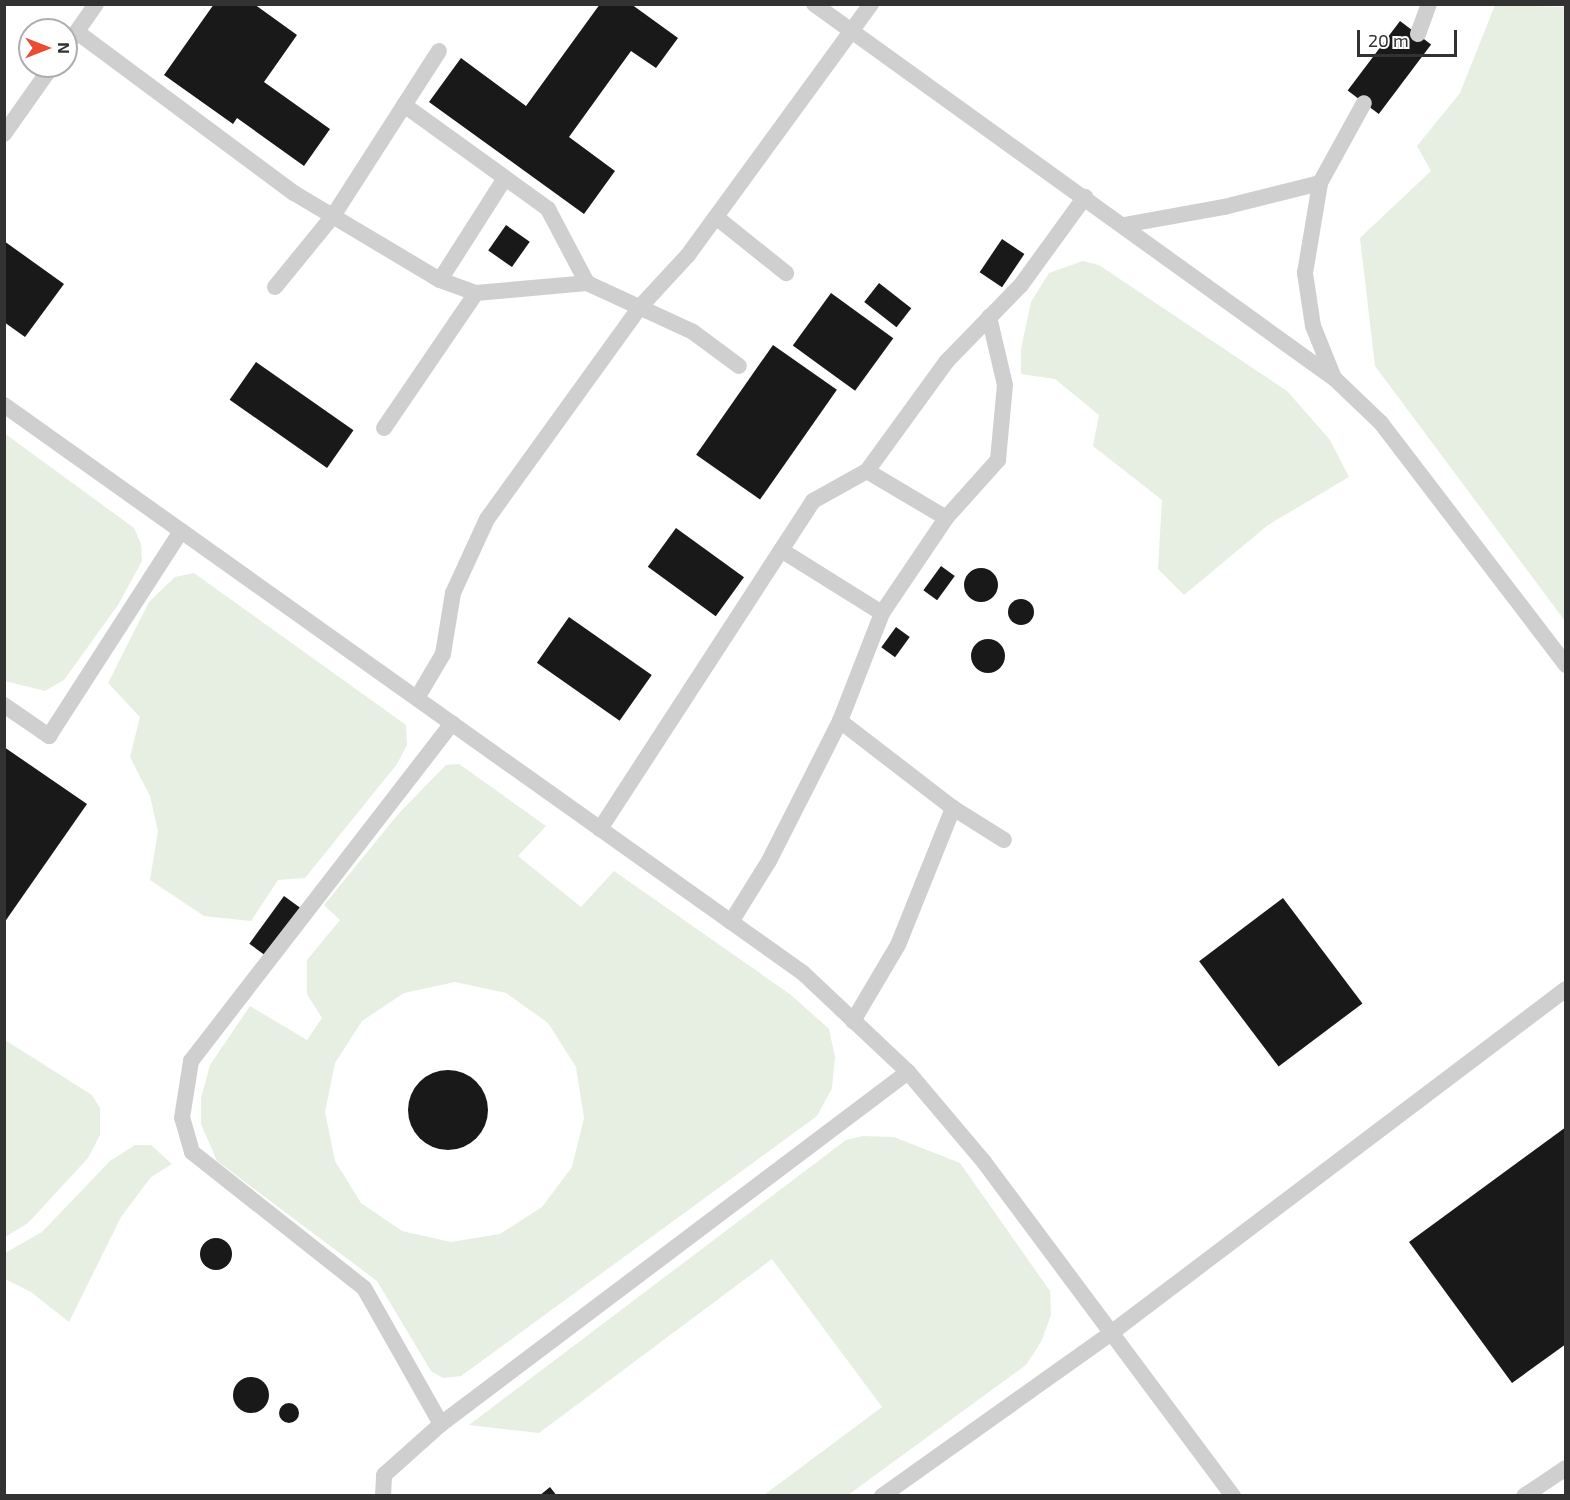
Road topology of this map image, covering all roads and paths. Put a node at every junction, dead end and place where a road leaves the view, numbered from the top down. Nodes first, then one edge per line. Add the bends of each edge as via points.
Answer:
1 (96, 4) edge
2 (814, 4) edge
3 (871, 4) edge
4 (1429, 4) edge
5 (78, 31) edge
6 (851, 31) junction
7 (78, 33) edge
8 (1418, 34) dead end
9 (439, 51) dead end
10 (44, 78) edge
11 (1364, 103) dead end
12 (404, 105) junction
13 (4, 134) edge
14 (505, 178) junction
15 (1320, 183) junction
16 (1084, 197) junction
17 (333, 216) junction
18 (716, 217) junction
19 (1124, 225) junction
20 (786, 273) dead end
21 (440, 280) junction
22 (587, 283) junction
23 (275, 287) dead end
24 (476, 293) junction
25 (640, 308) junction
26 (989, 317) junction
27 (739, 366) dead end
28 (1335, 379) junction
29 (4, 405) edge
30 (384, 428) dead end
31 (867, 471) junction
32 (946, 518) junction
33 (181, 531) junction
34 (781, 550) junction
35 (882, 613) junction
36 (1566, 665) edge
37 (417, 698) junction
38 (4, 705) edge
39 (840, 721) junction
40 (452, 723) junction
41 (953, 808) junction
42 (600, 829) junction
43 (1004, 840) dead end
44 (731, 922) junction
45 (1566, 989) edge
46 (853, 1021) junction
47 (908, 1072) junction
48 (1111, 1333) junction
49 (441, 1424) junction
50 (1566, 1468) edge
51 (383, 1496) edge
52 (882, 1496) edge
53 (1233, 1496) edge
54 (1524, 1496) edge

1 - 5 lane
2 - 6 lane
3 - 6 lane
4 - 8 lane
6 - 16 lane
6 - 18 lane
7 - 17 lane via 294,193
9 - 12 lane
10 - 13 lane
11 - 15 lane
12 - 14 lane
12 - 17 lane
14 - 21 lane
14 - 22 lane via 548,209
15 - 19 lane via 1224,207
15 - 28 lane via 1305,273 1313,326
16 - 19 lane
16 - 26 lane via 1021,285
17 - 21 lane
17 - 23 lane
18 - 20 lane
18 - 25 lane
19 - 28 lane
21 - 24 lane
22 - 24 lane
22 - 25 lane
24 - 30 lane
25 - 27 lane via 693,332
25 - 37 lane via 487,519 453,593 443,654
26 - 31 lane via 947,361
26 - 32 lane via 1005,386 998,460
28 - 36 lane via 1381,423
29 - 33 lane
31 - 32 lane
31 - 34 lane via 813,501
32 - 35 lane
33 - 37 lane
33 - 38 lane via 49,736
34 - 35 lane
34 - 42 lane
35 - 39 lane
37 - 40 lane
39 - 41 lane
39 - 44 lane via 770,861
40 - 42 lane
40 - 49 lane via 191,1061 182,1118 192,1152 364,1288
41 - 43 lane
41 - 46 lane via 898,945
42 - 44 lane
44 - 46 lane via 803,973
45 - 48 lane
46 - 47 lane
47 - 48 lane via 984,1162
47 - 49 lane
48 - 52 lane
48 - 53 lane
49 - 51 lane via 384,1475
50 - 54 lane

